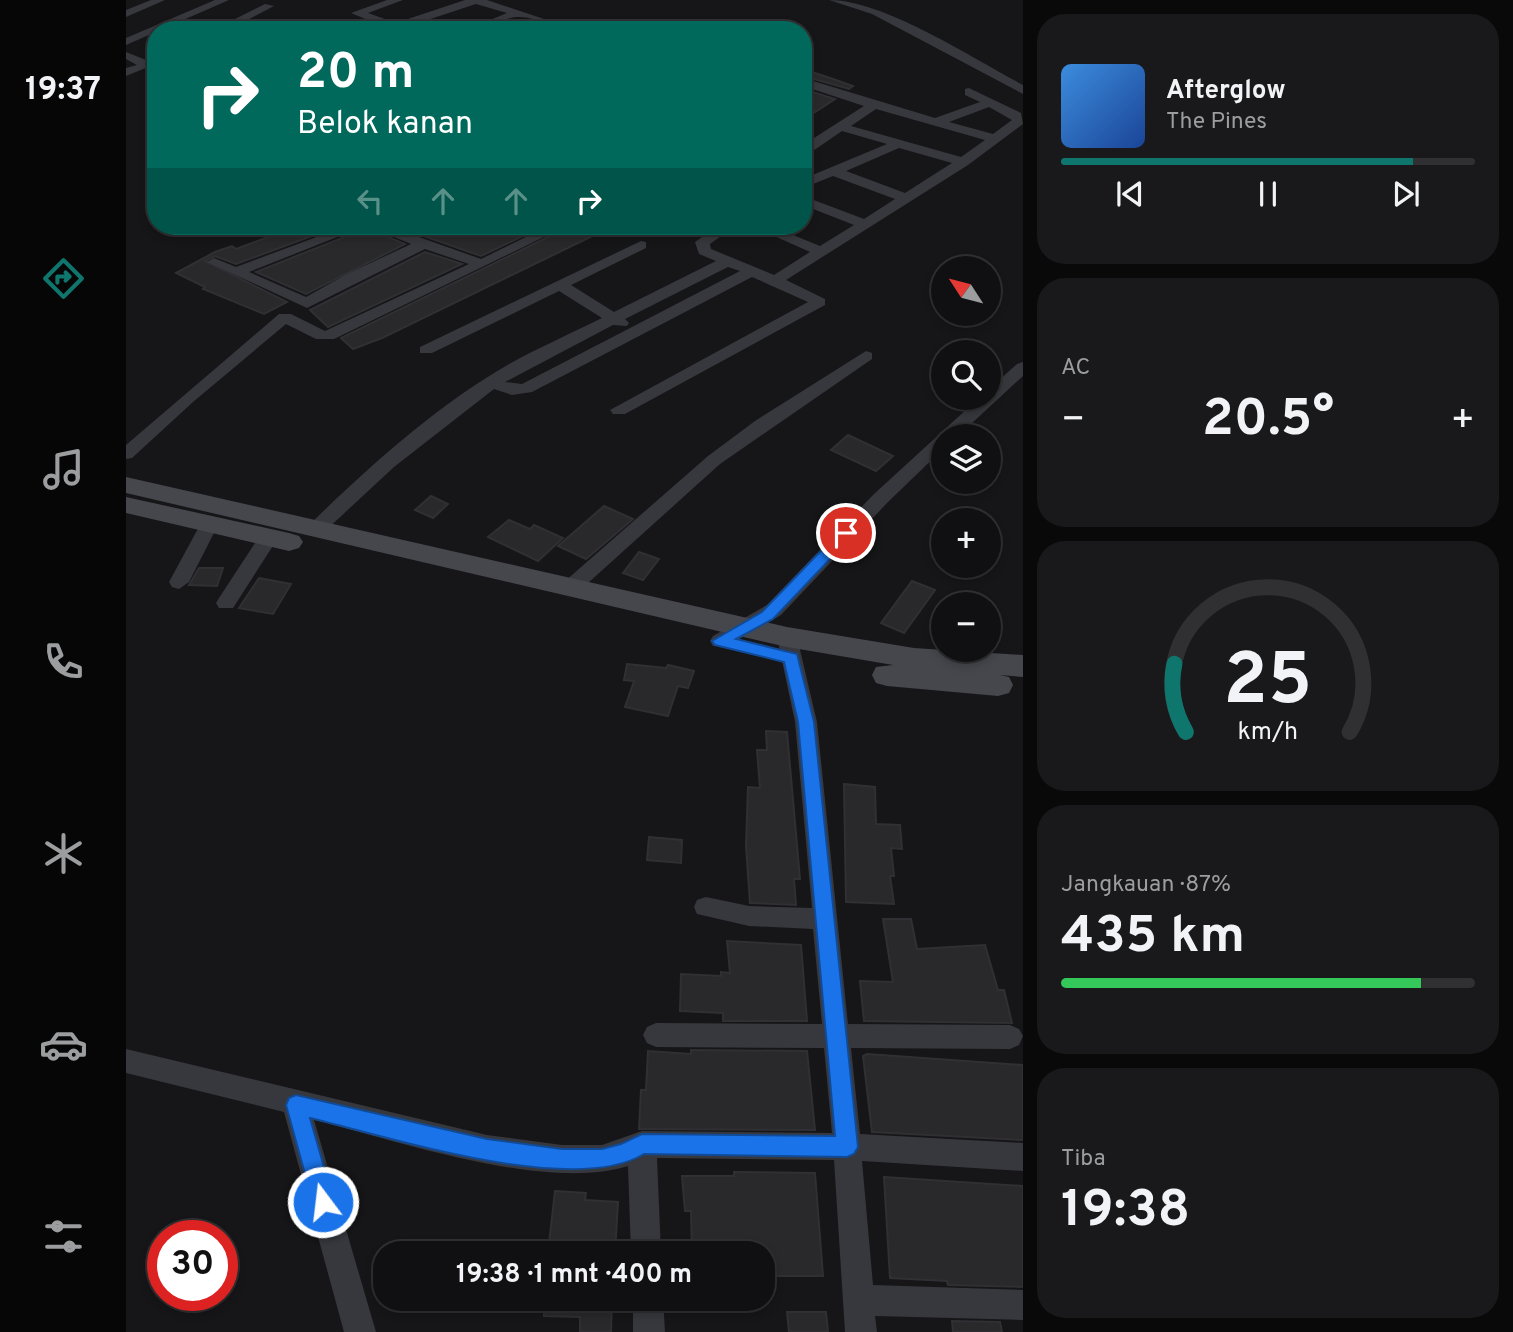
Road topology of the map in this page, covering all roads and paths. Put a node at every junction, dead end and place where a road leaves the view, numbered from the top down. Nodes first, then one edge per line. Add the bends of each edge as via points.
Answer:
1 (160, 0) edge
2 (224, 0) edge
3 (398, 0) edge
4 (476, 0) edge
5 (834, 0) edge
6 (879, 0) edge
7 (269, 6) dead end
8 (866, 9) junction
9 (517, 13) junction
10 (126, 14) edge
11 (175, 21) edge
12 (237, 21) edge
13 (378, 21) edge
14 (421, 21) edge
15 (495, 21) edge
16 (540, 21) edge
17 (147, 33) edge
18 (126, 42) edge
19 (126, 55) edge
20 (147, 58) edge
21 (139, 60) junction
22 (126, 72) edge
23 (812, 86) edge
24 (823, 90) junction
25 (1023, 90) edge
26 (969, 92) dead end
27 (812, 95) edge
28 (990, 103) junction
29 (874, 105) junction
30 (936, 122) junction
31 (841, 127) junction
32 (997, 139) junction
33 (897, 143) junction
34 (812, 144) edge
35 (812, 151) edge
36 (963, 162) junction
37 (861, 164) junction
38 (833, 171) junction
39 (812, 180) edge
40 (906, 198) junction
41 (812, 203) edge
42 (865, 224) junction
43 (334, 235) edge
44 (401, 235) edge
45 (539, 235) edge
46 (713, 235) edge
47 (781, 235) edge
48 (424, 243) junction
49 (641, 245) dead end
50 (822, 252) junction
51 (214, 262) dead end
52 (726, 262) junction
53 (482, 264) junction
54 (236, 272) junction
55 (748, 273) junction
56 (775, 281) junction
57 (561, 285) junction
58 (307, 303) junction
59 (285, 317) junction
60 (614, 318) junction
61 (635, 332) junction
62 (426, 350) dead end
63 (866, 356) dead end
64 (1019, 377) edge
65 (491, 383) junction
66 (619, 410) dead end
67 (962, 424) edge
68 (931, 451) edge
69 (126, 454) edge
70 (126, 485) edge
71 (126, 506) edge
72 (209, 525) junction
73 (317, 528) junction
74 (268, 537) junction
75 (179, 582) dead end
76 (571, 587) junction
77 (226, 603) dead end
78 (747, 627) junction
79 (720, 641) junction
80 (789, 648) junction
81 (1023, 666) edge
82 (1023, 687) edge
83 (706, 907) dead end
84 (823, 919) junction
85 (835, 1034) junction
86 (656, 1035) dead end
87 (1010, 1037) dead end
88 (126, 1061) edge
89 (296, 1105) junction
90 (642, 1144) junction
91 (847, 1147) junction
92 (1023, 1157) edge
93 (646, 1241) edge
94 (858, 1300) junction
95 (1023, 1305) edge
96 (648, 1311) edge
97 (360, 1332) edge
98 (649, 1332) edge
99 (860, 1332) edge

1 - 10 street
2 - 11 street
3 - 13 street via 357,13
4 - 9 street
4 - 14 street
5 - 8 street
6 - 8 street
7 - 12 street
8 - 25 street
9 - 15 street
9 - 16 street
17 - 18 street
19 - 21 street
20 - 21 street
21 - 22 street via 147,65
23 - 24 street
24 - 27 street
24 - 29 street
26 - 28 street
28 - 30 street
28 - 32 street via 1019,117
29 - 30 street
29 - 31 street
30 - 32 street
31 - 33 street
31 - 34 street
32 - 36 street
33 - 36 street
33 - 37 street
35 - 37 street
36 - 40 street
37 - 38 street
38 - 39 street
38 - 40 street
40 - 42 street
41 - 42 street
42 - 50 street
43 - 54 street
44 - 48 street
45 - 53 street
46 - 52 street via 701,247
47 - 50 street
48 - 53 street
48 - 58 street
49 - 57 street
50 - 56 street
51 - 54 street
52 - 55 street
52 - 60 street
53 - 59 street via 328,335 321,336
54 - 58 street
55 - 56 street
55 - 61 street
56 - 66 street via 820,302
57 - 60 street
57 - 62 street
58 - 59 street
59 - 69 street
60 - 61 street
60 - 65 street
61 - 65 street via 526,388 512,390
63 - 76 street via 714,460
64 - 67 street
65 - 73 street via 379,470
68 - 78 street via 774,610
70 - 73 street
71 - 72 street
72 - 74 street
72 - 75 street
73 - 76 street
74 - 77 street
74 - 79 street
76 - 78 street
78 - 79 street
78 - 80 street
79 - 80 street
80 - 81 street
80 - 82 street via 939,682
80 - 84 street via 806,722
83 - 84 street via 749,916
84 - 85 street
85 - 86 street
85 - 87 street
85 - 91 street
88 - 89 street
89 - 90 street via 487,1149 562,1159 602,1159
89 - 97 street
90 - 91 street
90 - 93 street
91 - 92 street
91 - 94 street
94 - 95 street
94 - 99 street
96 - 98 street

